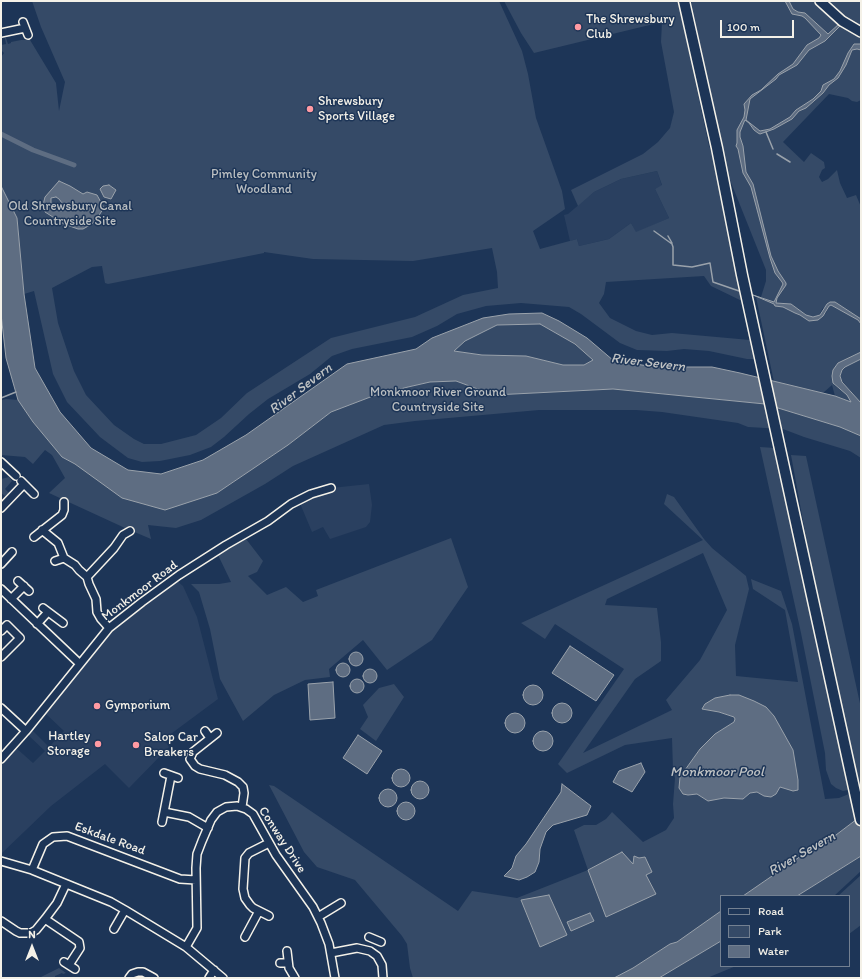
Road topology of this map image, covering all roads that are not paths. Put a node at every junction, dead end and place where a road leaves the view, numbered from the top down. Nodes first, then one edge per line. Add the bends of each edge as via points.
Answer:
1 (684, 1) edge
2 (820, 1) edge
3 (25, 28) dead end
4 (861, 32) edge
5 (1, 33) edge
6 (1, 462) edge
7 (9, 469) junction
8 (3, 475) dead end
9 (20, 480) junction
10 (331, 488) dead end
11 (34, 494) dead end
12 (66, 504) dead end
13 (1, 508) edge
14 (42, 530) junction
15 (125, 531) dead end
16 (34, 537) dead end
17 (12, 552) dead end
18 (64, 558) junction
19 (56, 562) dead end
20 (1, 564) edge
21 (87, 576) junction
22 (24, 586) dead end
23 (1, 589) edge
24 (12, 599) junction
25 (62, 623) dead end
26 (37, 624) junction
27 (109, 628) junction
28 (1, 631) edge
29 (3, 652) edge
30 (80, 664) junction
31 (1, 708) edge
32 (26, 731) junction
33 (205, 731) dead end
34 (217, 733) dead end
35 (210, 738) junction
36 (1, 759) edge
37 (178, 778) dead end
38 (242, 807) junction
39 (164, 812) junction
40 (861, 820) edge
41 (162, 822) dead end
42 (208, 828) junction
43 (269, 843) junction
44 (1, 861) edge
45 (32, 870) junction
46 (196, 880) junction
47 (66, 884) junction
48 (341, 903) dead end
49 (125, 910) junction
50 (259, 911) junction
51 (269, 916) dead end
52 (318, 917) junction
53 (45, 919) junction
54 (1, 921) edge
55 (114, 929) dead end
56 (244, 936) dead end
57 (376, 940) dead end
58 (186, 947) junction
59 (287, 951) dead end
60 (370, 951) junction
61 (331, 953) junction
62 (280, 963) dead end
63 (288, 963) junction
64 (69, 965) dead end
65 (214, 970) junction
66 (130, 978) edge
67 (154, 978) edge
68 (208, 978) edge
69 (223, 978) edge
70 (295, 978) edge
71 (335, 978) edge
72 (383, 978) edge

1 - 40 highway
2 - 4 main road via 842,21
3 - 5 street
6 - 7 street
7 - 8 street
7 - 9 street
9 - 11 street
9 - 13 street
10 - 27 street, Monkmoor Road via 291,504 268,521 179,575
12 - 14 street via 62,515
14 - 16 street
14 - 18 street via 58,543
15 - 21 street via 114,548
17 - 20 street
18 - 19 street
18 - 21 street via 75,564
21 - 27 street via 96,599 97,612
22 - 24 street
23 - 24 street
24 - 26 street
25 - 26 street via 46,610
26 - 30 street
27 - 30 street, Monkmoor Road
28 - 29 street via 7,625 20,638
30 - 32 street, Monkmoor Road
31 - 32 street
32 - 36 street, Monkmoor Road
33 - 35 street
34 - 35 street
35 - 38 street via 188,756 190,761 200,769 238,782 244,793
37 - 39 street via 168,774
38 - 42 street, Conway Drive via 231,806 221,809
38 - 43 street, Conway Drive via 253,814
39 - 41 street
39 - 42 street via 189,817
42 - 46 street, Conway Drive via 197,854
43 - 50 street via 249,853 244,861 245,898
43 - 52 street, Conway Drive
44 - 45 street
45 - 46 street, Eskdale Road via 43,844 53,837 67,836 180,879
45 - 47 street
46 - 58 street, Conway Drive via 197,928
47 - 49 street
47 - 53 street
48 - 52 street
49 - 55 street
49 - 58 street
50 - 51 street
50 - 56 street via 246,927
52 - 61 street, Conway Drive
53 - 54 street via 36,930 26,934
53 - 64 street via 79,942 80,948
57 - 60 street
58 - 65 street
59 - 63 street
60 - 61 street via 357,948
60 - 72 street via 377,956 382,965
61 - 71 street, Conway Drive
62 - 63 street
63 - 70 street
65 - 68 street
65 - 69 street
66 - 67 street via 140,972

